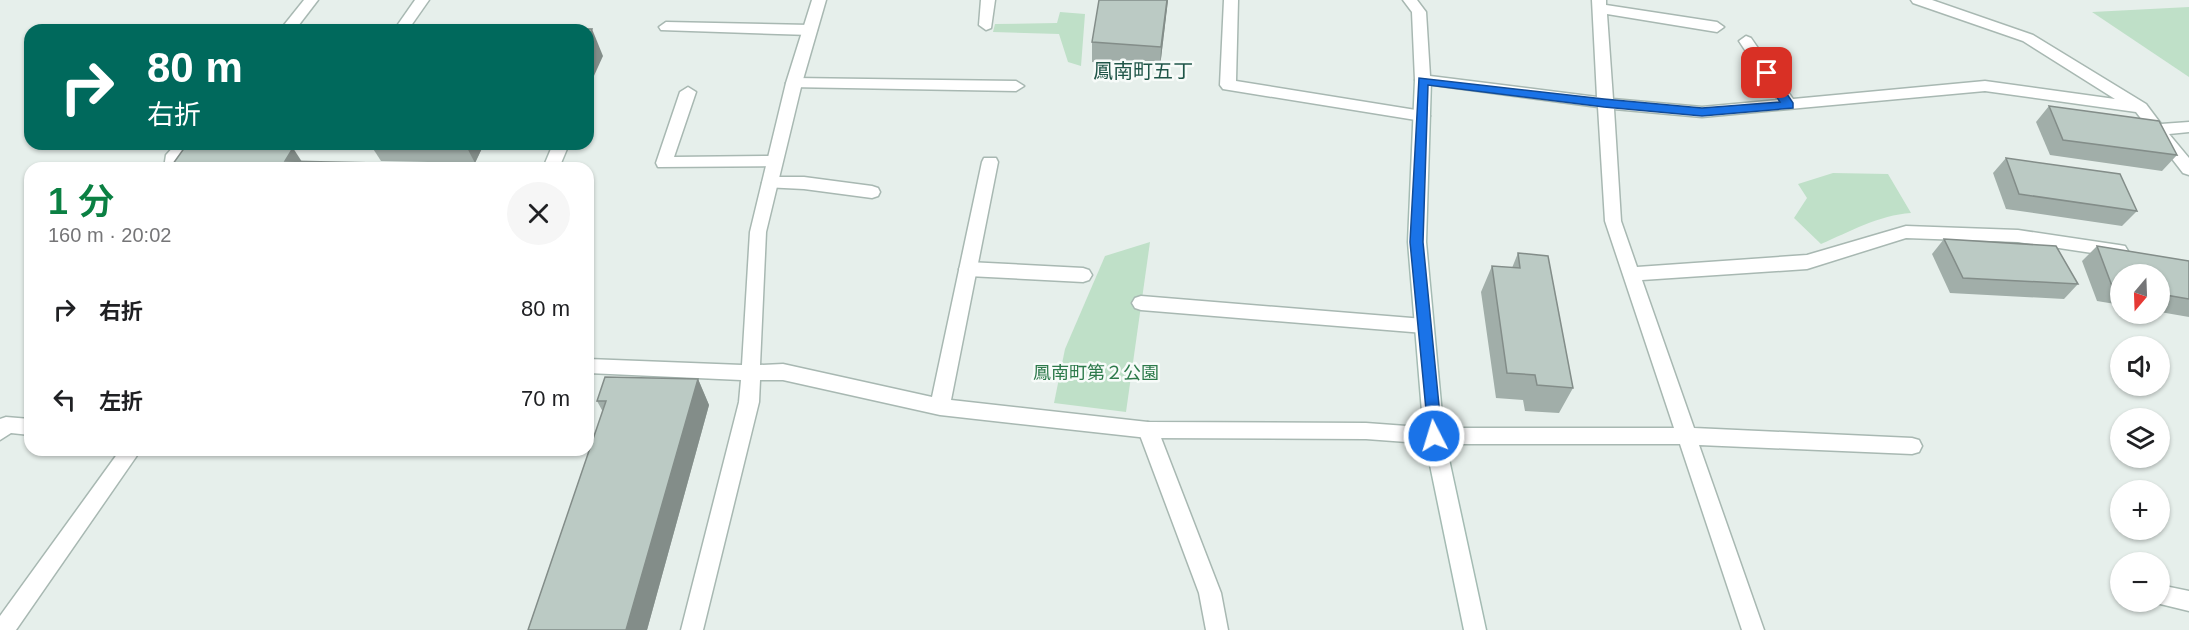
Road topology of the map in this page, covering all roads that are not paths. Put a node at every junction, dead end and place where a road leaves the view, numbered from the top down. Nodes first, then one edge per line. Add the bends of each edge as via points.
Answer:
1 (311, 0) edge
2 (422, 0) edge
3 (819, 0) edge
4 (988, 0) edge
5 (1231, 0) edge
6 (1410, 0) edge
7 (1918, 0) edge
8 (1599, 4) edge
9 (292, 24) edge
10 (405, 24) edge
11 (986, 25) dead end
12 (666, 27) dead end
13 (1717, 27) dead end
14 (810, 30) junction
15 (1746, 41) dead end
16 (1423, 80) junction
17 (794, 83) junction
18 (1016, 86) dead end
19 (688, 92) dead end
20 (1604, 103) junction
21 (1788, 105) junction
22 (2141, 108) junction
23 (1422, 116) junction
24 (2189, 127) edge
25 (2157, 130) junction
26 (774, 162) junction
27 (990, 162) dead end
28 (2189, 168) edge
29 (770, 183) junction
30 (872, 192) dead end
31 (2132, 253) edge
32 (968, 269) junction
33 (1631, 274) junction
34 (1083, 275) dead end
35 (1141, 303) dead end
36 (1424, 326) junction
37 (594, 366) edge
38 (750, 373) junction
39 (940, 407) junction
40 (24, 426) edge
41 (1148, 430) junction
42 (0, 432) edge
43 (1434, 436) junction
44 (1687, 436) junction
45 (1912, 446) dead end
46 (127, 456) edge
47 (2170, 597) edge
48 (2189, 601) edge
49 (3, 630) edge
50 (692, 630) edge
51 (1217, 630) edge
52 (1475, 630) edge
53 (1753, 630) edge

1 - 9 street
2 - 10 street
3 - 14 street
4 - 11 street
5 - 23 street via 1228,85
6 - 16 street via 1419,12
7 - 22 street via 2028,38
8 - 13 street
8 - 20 street
12 - 14 street
14 - 17 street
15 - 21 street
16 - 20 street
16 - 23 street
17 - 18 street
17 - 26 street
19 - 26 street via 664,163
20 - 21 street via 1702,112
20 - 33 street via 1613,221
21 - 22 street via 1985,86
22 - 25 street
23 - 36 street via 1416,242
24 - 25 street
25 - 28 street
26 - 29 street
27 - 32 street
29 - 30 street
29 - 38 street via 758,232
31 - 33 street via 2018,236 1906,232 1807,262
32 - 34 street
32 - 39 street
33 - 44 street
35 - 36 street
36 - 43 street
37 - 38 street
38 - 39 street via 783,372
38 - 50 street via 749,402
39 - 41 street
40 - 42 street via 6,425
41 - 43 street via 1366,431
41 - 51 street via 1210,593
43 - 44 street
43 - 52 street
44 - 45 street
44 - 53 street
46 - 49 street
47 - 48 street

